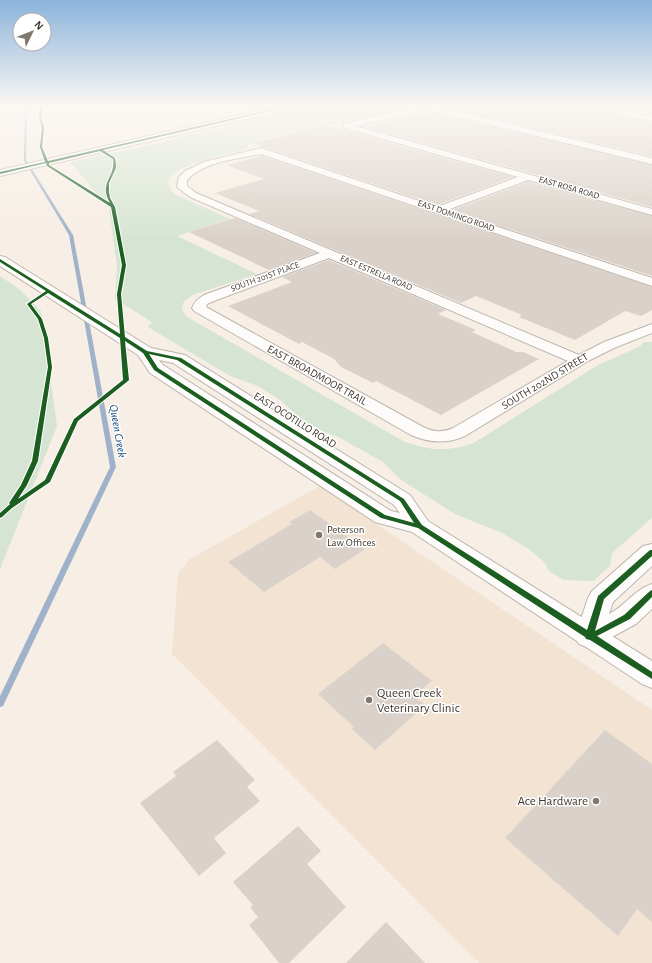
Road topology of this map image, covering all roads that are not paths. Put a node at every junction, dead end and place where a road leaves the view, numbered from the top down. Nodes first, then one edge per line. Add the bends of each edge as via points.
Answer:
1 (101, 150) edge
2 (261, 150) joint
3 (431, 150) edge
4 (607, 150) edge
5 (652, 161) edge
6 (0, 173) edge
7 (527, 177) junction
8 (437, 210) junction
9 (652, 212) edge
10 (331, 253) junction
11 (0, 260) edge
12 (652, 282) edge
13 (200, 304) joint
14 (651, 330) edge
15 (579, 360) junction
16 (441, 437) joint
17 (652, 552) edge
18 (652, 593) edge
19 (589, 636) junction
20 (652, 676) edge

1 - 6 main road
2 - 8 street, EAST DOMINGO ROAD
2 - 10 street, EAST ESTRELLA ROAD via 201,166 182,179 182,187 193,195
3 - 7 street, EAST ROSA ROAD
4 - 5 street
7 - 8 street
7 - 9 street, EAST ROSA ROAD
8 - 12 street, EAST DOMINGO ROAD
10 - 13 street, SOUTH 201ST PLACE via 209,298
10 - 15 street, EAST ESTRELLA ROAD
11 - 19 main road via 145,352 156,369 383,517 420,526
13 - 16 street, EAST BROADMOOR TRAIL via 199,308 204,312 417,431
14 - 15 street, SOUTH 202ND STREET
15 - 16 street, SOUTH 202ND STREET via 459,432
17 - 19 main road via 601,598
18 - 19 main road via 627,617
19 - 20 main road

